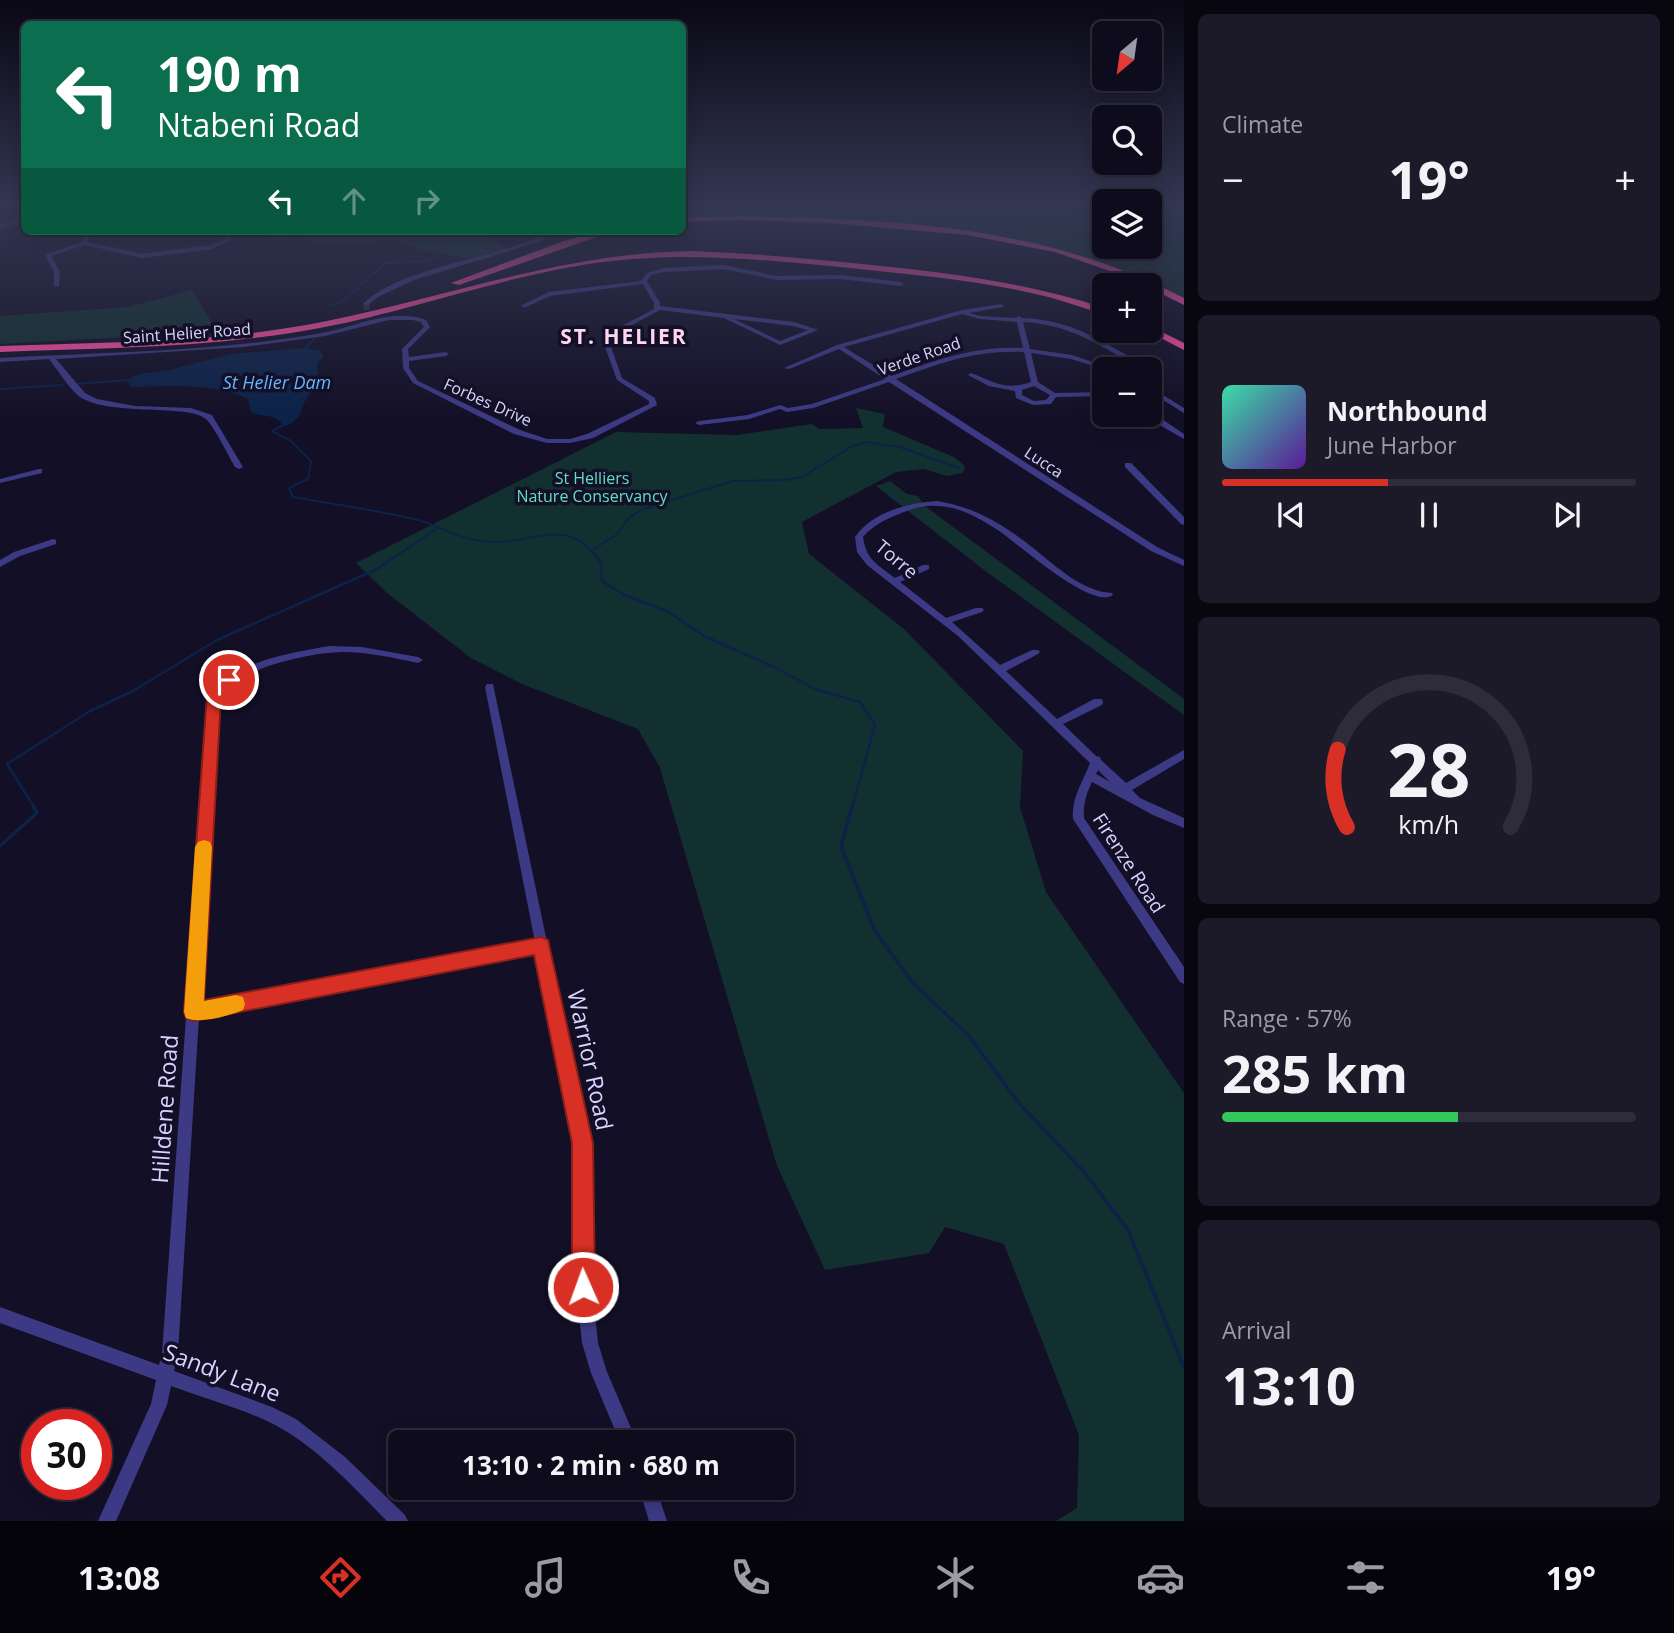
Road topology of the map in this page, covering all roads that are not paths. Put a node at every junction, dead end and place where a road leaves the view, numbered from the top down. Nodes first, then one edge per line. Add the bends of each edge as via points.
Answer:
1 (57, 278) edge
2 (418, 278) edge
3 (469, 278) edge
4 (521, 278) edge
5 (645, 278) edge
6 (777, 278) edge
7 (966, 278) edge
8 (1136, 278) edge
9 (644, 282) junction
10 (901, 285) dead end
11 (56, 286) dead end
12 (1184, 302) edge
13 (366, 304) dead end
14 (524, 306) dead end
15 (1001, 306) dead end
16 (1092, 307) edge
17 (658, 308) junction
18 (962, 312) junction
19 (727, 318) junction
20 (1019, 318) junction
21 (1162, 335) edge
22 (0, 344) edge
23 (839, 346) junction
24 (1184, 347) edge
25 (0, 349) edge
26 (1027, 350) junction
27 (446, 354) dead end
28 (51, 357) junction
29 (1125, 357) edge
30 (0, 360) edge
31 (405, 360) junction
32 (1092, 363) edge
33 (788, 368) dead end
34 (971, 375) dead end
35 (892, 380) junction
36 (1035, 383) junction
37 (1018, 389) junction
38 (1092, 394) edge
39 (1054, 395) junction
40 (1162, 397) edge
41 (1184, 411) edge
42 (699, 423) dead end
43 (1162, 423) edge
44 (1184, 437) edge
45 (1128, 465) dead end
46 (239, 467) dead end
47 (39, 471) dead end
48 (0, 481) edge
49 (1184, 522) edge
50 (52, 542) dead end
51 (1184, 563) edge
52 (0, 564) edge
53 (926, 567) dead end
54 (895, 581) junction
55 (1109, 595) dead end
56 (979, 610) dead end
57 (947, 621) junction
58 (1035, 652) dead end
59 (418, 660) dead end
60 (999, 670) junction
61 (490, 687) dead end
62 (1098, 702) dead end
63 (1057, 723) junction
64 (1184, 754) edge
65 (1096, 760) junction
66 (1091, 777) junction
67 (1122, 791) junction
68 (1184, 823) edge
69 (541, 946) junction
70 (1184, 978) edge
71 (193, 1012) junction
72 (0, 1315) edge
73 (167, 1376) junction
74 (624, 1430) edge
75 (652, 1500) edge
76 (107, 1521) edge
77 (399, 1521) edge
78 (658, 1521) edge

1 - 11 street
2 - 13 street via 390,286
3 - 22 highway via 351,312 240,330
4 - 25 highway via 273,333
5 - 9 street
6 - 10 street via 841,278
7 - 16 highway
8 - 12 highway
9 - 14 street via 549,294
9 - 17 street
15 - 18 street
17 - 19 street
17 - 31 street, Forbes Drive via 614,331 607,344 619,379 653,405 582,439 555,442 522,435 422,387 409,375
18 - 20 street via 979,319
18 - 23 street
19 - 19 street via 794,324 815,330 781,343
20 - 26 street
20 - 29 street via 1085,334
21 - 24 highway
23 - 33 street
23 - 35 street, Lucca
26 - 32 street, Verde Road
26 - 35 street, Verde Road via 956,356
26 - 36 street
27 - 31 street
28 - 30 street, Saint Helier Road
28 - 31 street, Saint Helier Road via 247,343 324,334 404,316 424,321 425,330 407,346
28 - 46 street via 82,396 107,405 205,414
34 - 37 street via 991,385
35 - 42 street, Verde Road via 813,406 780,407 749,417
35 - 51 street, Lucca via 1154,549
36 - 37 street
36 - 39 street
37 - 39 street via 1019,396 1033,403 1048,402
38 - 39 street
40 - 41 street
43 - 44 street
45 - 49 street
47 - 48 street
50 - 52 street
53 - 54 street
54 - 55 street, Torre via 862,555 860,534 902,508 936,501 977,514 1074,583
54 - 57 street, Torre
56 - 57 street
57 - 60 street, Torre
58 - 60 street
59 - 71 street, Hilldene Road via 346,649 323,651 243,674 216,691
60 - 63 street, Torre
61 - 69 street, Warrior Road
62 - 63 street
63 - 65 street, Torre
64 - 67 street
65 - 66 street, Firenze Road
65 - 67 street, Torre
66 - 67 street, Torre
66 - 70 street, Firenze Road via 1080,796 1079,819
67 - 68 street, Torre
69 - 71 street
69 - 74 street, Warrior Road via 582,1143 582,1267 590,1343
71 - 73 street, Hilldene Road
72 - 73 street, Sandy Lane
73 - 76 street, Hilldene Road via 159,1405
73 - 77 street, Sandy Lane via 297,1427 334,1456
75 - 78 street

